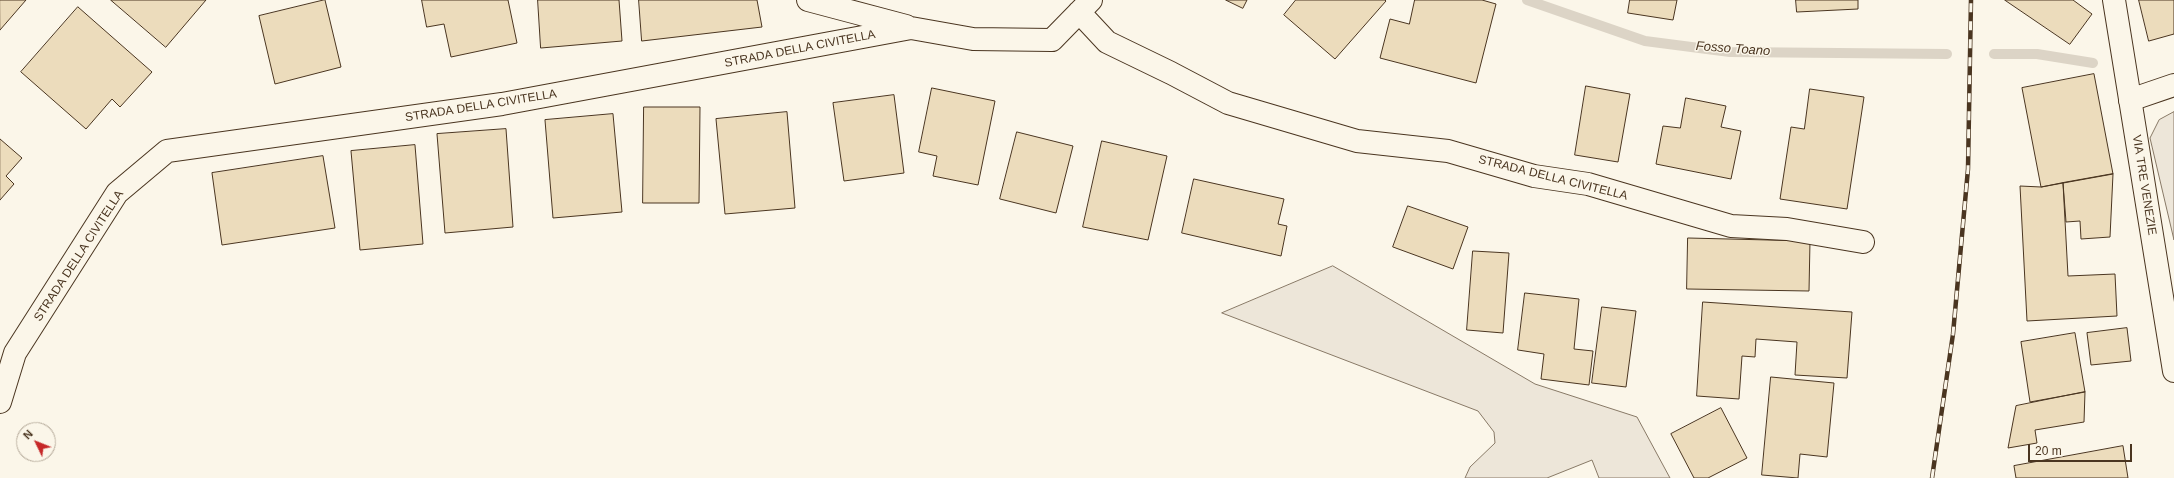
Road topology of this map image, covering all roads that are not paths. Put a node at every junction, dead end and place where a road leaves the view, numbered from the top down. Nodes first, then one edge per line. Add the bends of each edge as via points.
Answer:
1 (808, 0) edge
2 (2114, 0) edge
3 (1085, 6) edge
4 (911, 28) junction
5 (2174, 85) edge
6 (2130, 100) junction
7 (1863, 242) dead end
8 (2174, 371) edge
9 (1, 397) edge

1 - 4 street
2 - 6 street, VIA TRE VENEZIE
3 - 4 street, STRADA DELLA CIVITELLA via 1052,40 973,39
3 - 7 street, STRADA DELLA CIVITELLA via 1107,42 1236,106 1357,141 1448,151 1534,176 1588,184 1731,226 1787,229
4 - 9 street, STRADA DELLA CIVITELLA via 502,104 167,151 117,193 16,353
5 - 6 street
6 - 8 street, VIA TRE VENEZIE

